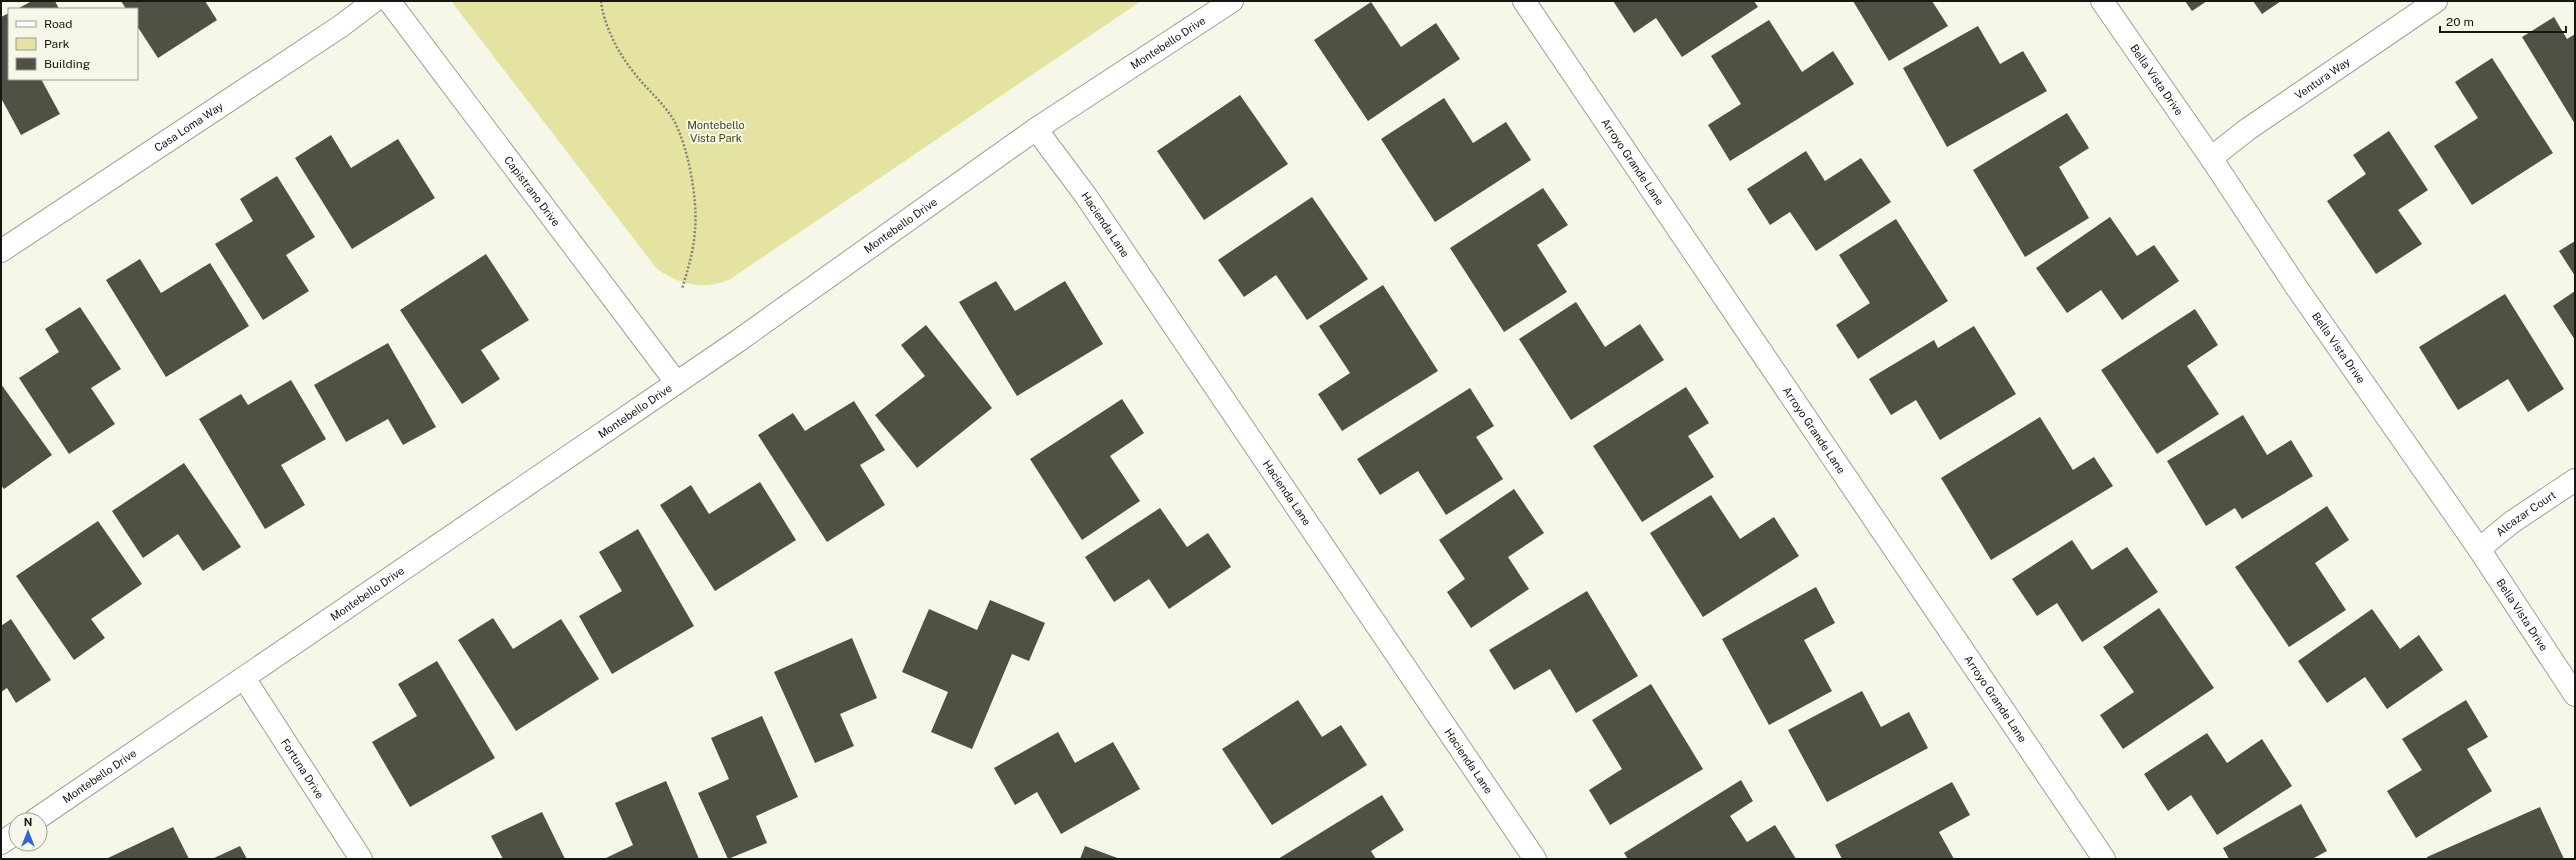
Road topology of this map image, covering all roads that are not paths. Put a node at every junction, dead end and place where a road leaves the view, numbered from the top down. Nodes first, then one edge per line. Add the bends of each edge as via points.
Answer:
1 (374, 1) edge
2 (389, 1) edge
3 (1232, 1) edge
4 (1524, 1) edge
5 (2102, 1) edge
6 (2436, 1) edge
7 (1036, 129) junction
8 (2211, 158) junction
9 (1, 251) edge
10 (676, 382) junction
11 (2575, 480) edge
12 (2479, 549) junction
13 (244, 678) junction
14 (2575, 695) edge
15 (48, 812) edge
16 (360, 859) edge
17 (1535, 859) edge
18 (2104, 859) edge

1 - 9 street, Casa Loma Way via 341,26
2 - 10 street, Capistrano Drive
3 - 7 street, Montebello Drive
4 - 18 street, Arroyo Grande Lane
5 - 8 street, Bella Vista Drive
6 - 8 street, Ventura Way via 2248,129
7 - 10 street, Montebello Drive via 735,343
7 - 17 street, Hacienda Lane via 1086,196
8 - 12 street, Bella Vista Drive via 2296,288
10 - 13 street, Montebello Drive
11 - 12 street, Alcazar Court via 2512,522
12 - 14 street, Bella Vista Drive
13 - 15 street, Montebello Drive
13 - 16 street, Fortuna Drive

